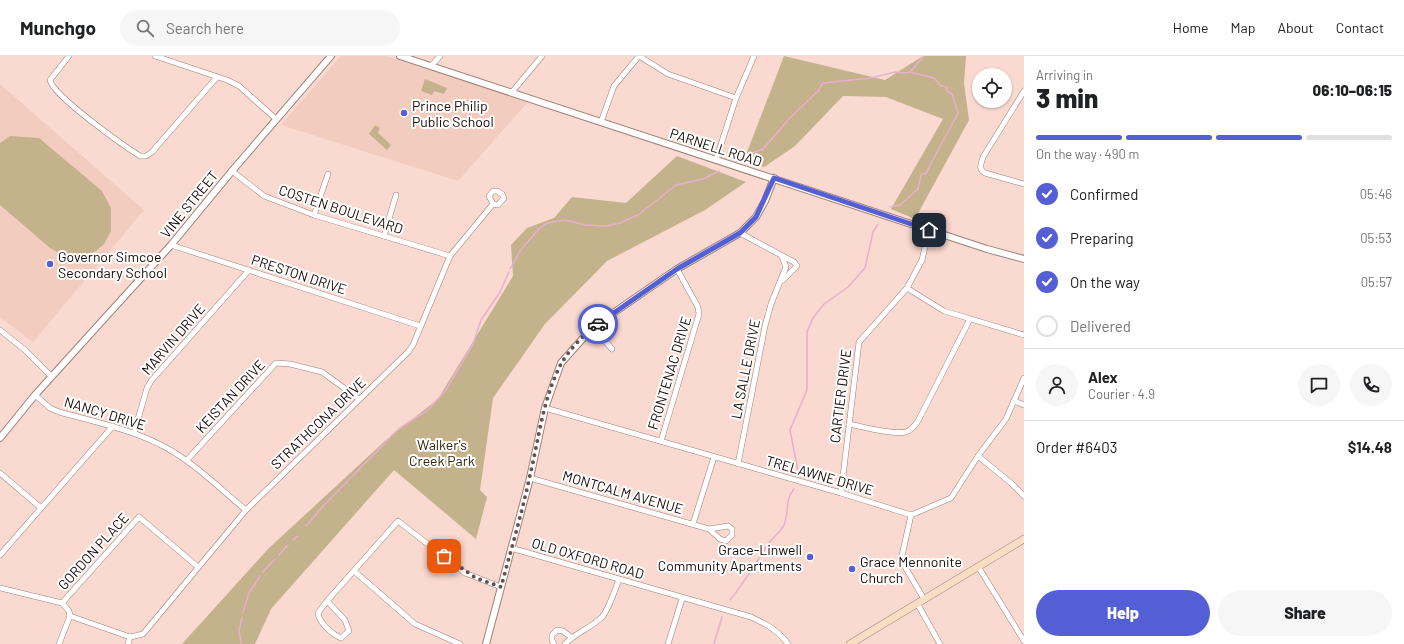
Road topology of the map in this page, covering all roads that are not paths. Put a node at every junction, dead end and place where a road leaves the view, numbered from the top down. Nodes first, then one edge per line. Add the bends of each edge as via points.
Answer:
1 (70, 56) edge
2 (155, 56) edge
3 (331, 56) edge
4 (400, 56) edge
5 (440, 56) edge
6 (542, 56) edge
7 (639, 56) edge
8 (754, 56) edge
9 (431, 66) junction
10 (217, 77) junction
11 (1024, 90) edge
12 (512, 92) junction
13 (736, 98) junction
14 (276, 119) junction
15 (601, 122) junction
16 (716, 160) junction
17 (232, 171) junction
18 (328, 174) dead end
19 (774, 178) junction
20 (1024, 184) edge
21 (396, 195) dead end
22 (493, 204) dead end
23 (314, 215) junction
24 (929, 230) junction
25 (740, 233) junction
26 (384, 236) junction
27 (171, 245) junction
28 (450, 256) junction
29 (782, 257) junction
30 (1024, 259) edge
31 (677, 269) junction
32 (249, 270) junction
33 (782, 281) junction
34 (907, 288) junction
35 (970, 319) junction
36 (420, 326) junction
37 (593, 328) junction
38 (1, 331) edge
39 (1024, 335) edge
40 (612, 349) dead end
41 (52, 377) junction
42 (1024, 378) edge
43 (36, 395) junction
44 (359, 399) junction
45 (1014, 401) junction
46 (1024, 405) edge
47 (545, 408) junction
48 (849, 424) junction
49 (113, 426) junction
50 (134, 433) junction
51 (0, 438) edge
52 (661, 441) junction
53 (978, 456) junction
54 (714, 457) junction
55 (187, 460) junction
56 (738, 464) junction
57 (0, 473) edge
58 (530, 478) junction
59 (841, 493) junction
60 (1024, 496) edge
61 (41, 508) junction
62 (246, 510) junction
63 (911, 515) junction
64 (693, 524) junction
65 (709, 529) dead end
66 (1024, 539) edge
67 (512, 548) junction
68 (0, 555) edge
69 (198, 567) junction
70 (979, 568) junction
71 (354, 572) junction
72 (619, 580) junction
73 (501, 587) junction
74 (0, 588) edge
75 (682, 599) junction
76 (924, 599) junction
77 (327, 602) junction
78 (62, 603) junction
79 (916, 603) junction
80 (70, 616) junction
81 (130, 637) junction
82 (571, 637) junction
83 (1024, 641) edge
84 (59, 644) edge
85 (128, 644) edge
86 (460, 644) edge
87 (486, 644) edge
88 (554, 644) edge
89 (565, 644) edge
90 (668, 644) edge
91 (788, 644) edge
92 (850, 644) edge
93 (940, 644) edge

1 - 10 street via 52,75 52,88 87,118 140,156 152,152
2 - 10 street
3 - 14 street, VINE STREET
4 - 9 street, PARNELL ROAD
5 - 9 street
6 - 12 street
7 - 13 street via 668,74
7 - 15 street via 614,86
8 - 13 street
9 - 12 street, PARNELL ROAD
10 - 14 street via 239,86
11 - 20 street via 983,157 980,167 985,173
12 - 15 street, PARNELL ROAD
13 - 16 street
14 - 17 street, VINE STREET
15 - 16 street, PARNELL ROAD
16 - 19 street, PARNELL ROAD
17 - 23 street, COSTEN BOULEVARD via 264,196
17 - 27 street, VINE STREET
18 - 23 street
19 - 24 street, PARNELL ROAD
19 - 25 street via 756,217
21 - 26 street
22 - 28 street, STRATHCONA DRIVE
23 - 26 street, COSTEN BOULEVARD
24 - 30 street, PARNELL ROAD
24 - 34 street, CARTIER DRIVE via 922,260
25 - 29 street, LA SALLE DRIVE
25 - 31 street
26 - 28 street, COSTEN BOULEVARD
27 - 32 street, PRESTON DRIVE
27 - 41 street, VINE STREET
28 - 36 street, STRATHCONA DRIVE
29 - 33 street, LA SALLE DRIVE via 786,267
29 - 33 street, LA SALLE DRIVE via 797,266
31 - 37 street
31 - 52 street, FRONTENAC DRIVE via 698,307 699,314
32 - 36 street, PRESTON DRIVE
32 - 50 street, MARVIN DRIVE via 151,381
33 - 56 street, LA SALLE DRIVE via 771,304 765,326
34 - 35 street via 944,311
34 - 48 street, CARTIER DRIVE via 859,342
35 - 39 street
35 - 48 street via 913,428 899,433
36 - 44 street, STRATHCONA DRIVE via 408,352
37 - 40 street
37 - 47 street via 561,363
38 - 41 street
41 - 43 street, VINE STREET
42 - 45 street
43 - 49 street, NANCY DRIVE via 50,408 59,412
43 - 51 street, VINE STREET
44 - 55 street, KEISTAN DRIVE via 322,372 276,363
44 - 62 street, STRATHCONA DRIVE
45 - 46 street
45 - 53 street via 1002,425
47 - 52 street, TRELAWNE DRIVE
47 - 58 street
48 - 59 street, CARTIER DRIVE
49 - 50 street, NANCY DRIVE
49 - 61 street
50 - 55 street, NANCY DRIVE
52 - 54 street, TRELAWNE DRIVE
53 - 60 street via 1011,482
53 - 63 street via 951,498
54 - 56 street, TRELAWNE DRIVE
54 - 64 street
55 - 62 street, NANCY DRIVE
56 - 59 street, TRELAWNE DRIVE
57 - 61 street
58 - 64 street, MONTCALM AVENUE
58 - 67 street
59 - 63 street, TRELAWNE DRIVE
61 - 68 street
62 - 69 street, STRATHCONA DRIVE
63 - 76 street via 901,560
64 - 65 street, MONTCALM AVENUE
66 - 70 main road
67 - 72 street, OLD OXFORD ROAD
67 - 73 street
69 - 78 street, GORDON PLACE via 139,517
69 - 81 street, STRATHCONA DRIVE via 143,634
70 - 76 main road
70 - 83 street
71 - 73 street via 398,522 465,573
71 - 77 street
71 - 86 street via 415,624
72 - 75 street, OLD OXFORD ROAD
72 - 82 street via 603,616 581,633
73 - 87 street
74 - 78 street
75 - 90 street
75 - 91 street, OLD OXFORD ROAD via 750,617 768,625
76 - 79 main road
77 - 77 street via 348,624 349,631 341,638 318,618 318,613
78 - 80 street
79 - 92 main road
79 - 93 street
80 - 81 street
80 - 84 street
81 - 85 street
82 - 88 street via 557,630 552,635
82 - 89 street

